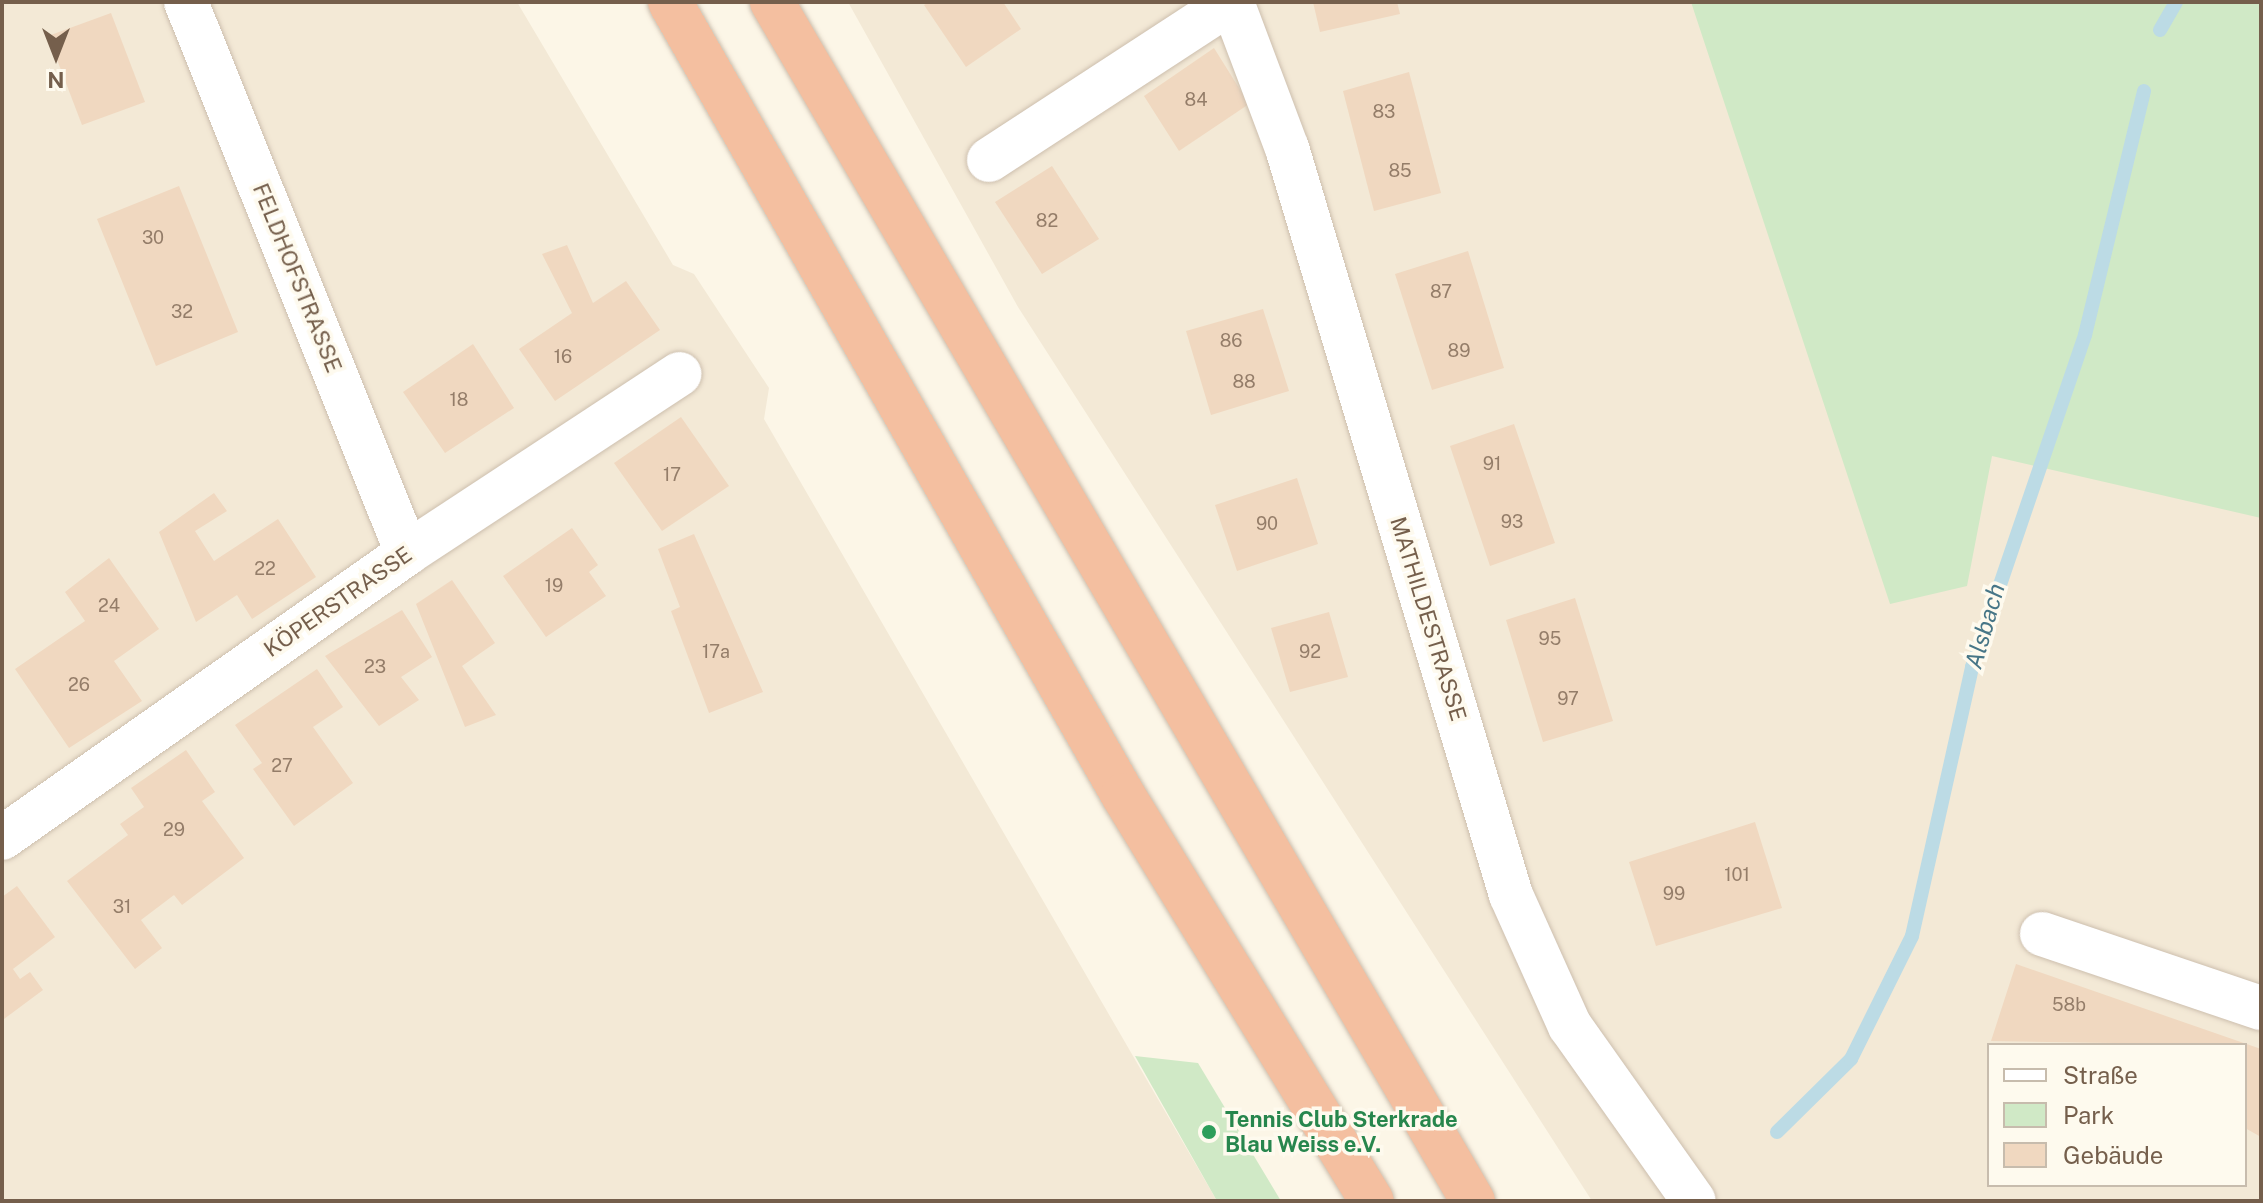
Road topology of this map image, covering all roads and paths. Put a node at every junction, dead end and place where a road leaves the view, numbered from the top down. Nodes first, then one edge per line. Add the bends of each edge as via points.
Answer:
1 (186, 2) edge
2 (670, 2) edge
3 (772, 2) edge
4 (1232, 2) edge
5 (989, 160) dead end
6 (680, 374) dead end
7 (407, 553) junction
8 (2, 838) edge
9 (2042, 934) dead end
10 (2261, 1008) edge
11 (1372, 1201) edge
12 (1473, 1201) edge
13 (1694, 1201) edge

1 - 7 street, FELDHOFSTRASSE
2 - 11 highway via 1123,795
3 - 12 highway
4 - 5 street, MATHILDESTRASSE
4 - 13 street, MATHILDESTRASSE via 1287,148 1511,895 1570,1026
6 - 7 street, KÖPERSTRASSE
7 - 8 street, KÖPERSTRASSE
9 - 10 street

